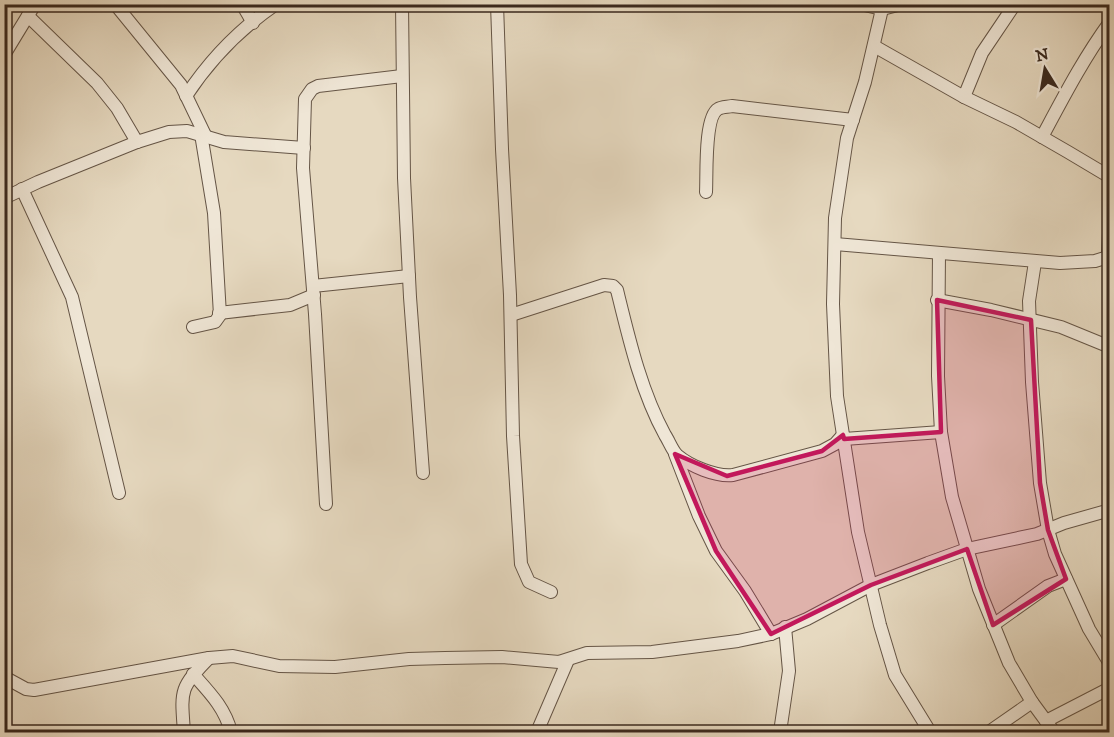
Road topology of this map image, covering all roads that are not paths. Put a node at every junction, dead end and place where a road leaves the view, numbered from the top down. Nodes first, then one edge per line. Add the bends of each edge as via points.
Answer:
1 (35, 4) edge
2 (115, 4) edge
3 (242, 4) edge
4 (276, 4) edge
5 (402, 4) edge
6 (497, 4) edge
7 (860, 4) edge
8 (902, 4) edge
9 (1015, 4) edge
10 (882, 9) junction
11 (28, 16) junction
12 (1110, 22) edge
13 (253, 23) junction
14 (874, 46) junction
15 (4, 55) edge
16 (402, 76) junction
17 (186, 96) junction
18 (964, 97) junction
19 (853, 120) junction
20 (203, 136) junction
21 (1042, 137) junction
22 (137, 142) junction
23 (304, 148) junction
24 (1110, 177) edge
25 (22, 189) junction
26 (706, 192) dead end
27 (4, 198) edge
28 (1110, 210) edge
29 (835, 244) junction
30 (939, 253) junction
31 (1108, 261) edge
32 (1035, 262) junction
33 (409, 276) junction
34 (313, 291) junction
35 (938, 300) junction
36 (219, 313) junction
37 (511, 315) junction
38 (1031, 320) junction
39 (193, 327) dead end
40 (1110, 347) edge
41 (941, 432) junction
42 (843, 437) junction
43 (675, 454) junction
44 (423, 473) dead end
45 (119, 494) dead end
46 (326, 504) dead end
47 (1110, 510) edge
48 (1048, 530) junction
49 (967, 549) junction
50 (1066, 579) junction
51 (871, 585) junction
52 (551, 592) dead end
53 (993, 624) junction
54 (785, 627) junction
55 (771, 634) junction
56 (209, 658) junction
57 (568, 660) junction
58 (1110, 664) edge
59 (193, 674) junction
60 (4, 677) edge
61 (1110, 688) edge
62 (1032, 702) junction
63 (1046, 722) junction
64 (184, 732) edge
65 (231, 732) edge
66 (537, 732) edge
67 (780, 732) edge
68 (930, 732) edge
69 (988, 732) edge
70 (1054, 732) edge

1 - 11 street
2 - 17 street
3 - 13 street
4 - 13 street
5 - 16 street
6 - 37 street
7 - 10 street
8 - 10 street
9 - 18 street via 982,53
10 - 14 street
11 - 15 street
11 - 22 street via 97,83
12 - 21 street
13 - 17 street via 202,72
14 - 18 street
14 - 19 street
16 - 23 street via 312,88 305,99
16 - 33 street
17 - 20 street
18 - 21 street
19 - 26 street via 732,106 718,108 708,134
19 - 29 street via 840,183
20 - 22 street via 187,131 169,132
20 - 23 street via 224,142
20 - 36 street via 214,213
21 - 24 street
22 - 25 street
23 - 34 street
25 - 27 street
25 - 45 street via 72,297
28 - 31 street
29 - 30 street
29 - 42 street via 833,304
30 - 32 street
30 - 35 street
31 - 32 street
32 - 38 street via 1029,301
33 - 34 street
33 - 44 street
34 - 36 street via 290,305
34 - 46 street
35 - 38 street
35 - 41 street
36 - 39 street via 215,322
37 - 43 street via 604,285 613,286 652,408
37 - 52 street via 521,564 529,582
38 - 40 street via 1061,327
38 - 48 street via 1040,483
41 - 42 street
41 - 49 street via 951,496
42 - 43 street via 822,451 727,476
42 - 51 street
43 - 55 street via 716,551
47 - 48 street
48 - 49 street
48 - 50 street
49 - 51 street
49 - 53 street
50 - 53 street via 1048,586
50 - 58 street
51 - 54 street
51 - 68 street via 895,675
53 - 62 street via 1009,663
54 - 55 street
54 - 67 street via 789,671
55 - 57 street via 652,652 587,653
56 - 57 street via 232,656 279,666 324,667 436,658
56 - 59 street
56 - 60 street via 34,690
57 - 66 street
59 - 64 street via 182,693
59 - 65 street via 222,708
61 - 63 street
62 - 63 street
62 - 69 street
63 - 70 street

